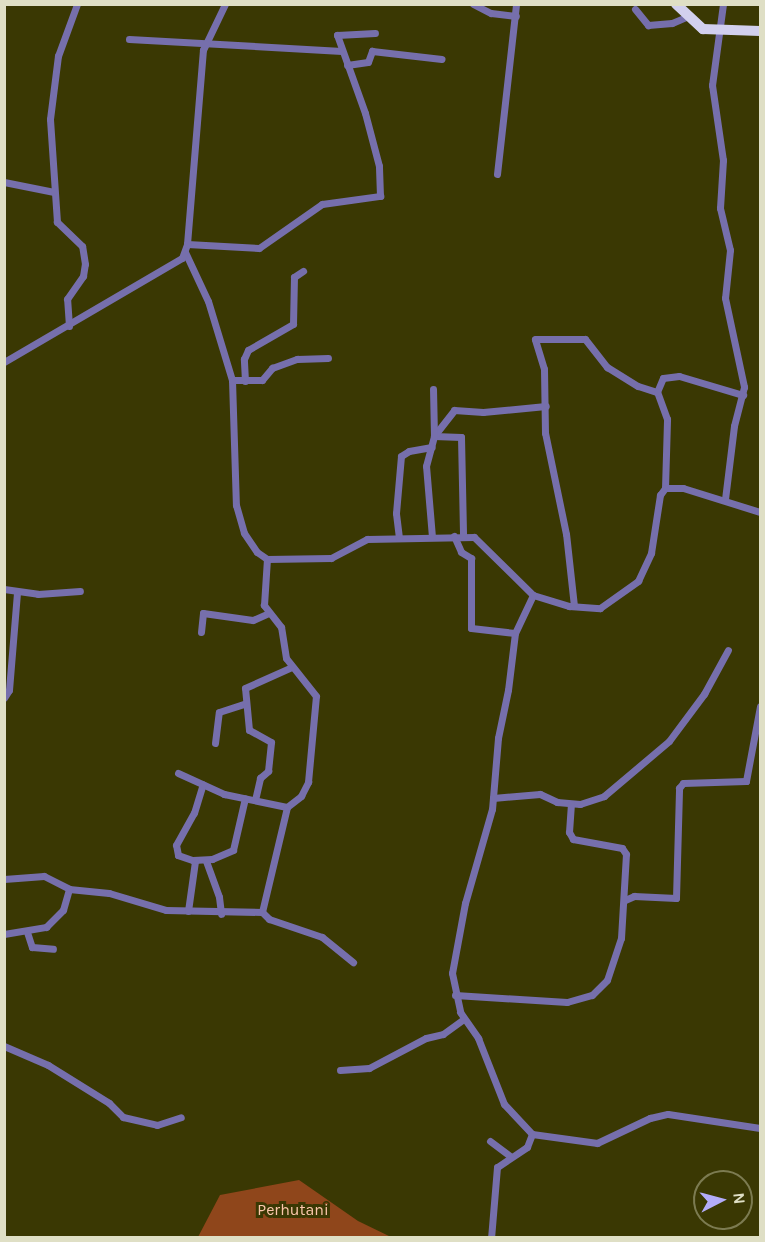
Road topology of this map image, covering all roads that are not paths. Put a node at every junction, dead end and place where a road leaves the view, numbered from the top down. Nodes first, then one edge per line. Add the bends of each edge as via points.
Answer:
1 (77, 4) edge
2 (225, 4) edge
3 (473, 4) edge
4 (516, 4) edge
5 (675, 4) edge
6 (723, 4) edge
7 (635, 9) dead end
8 (516, 16) junction
9 (686, 17) junction
10 (718, 30) junction
11 (760, 31) edge
12 (375, 33) dead end
13 (129, 39) dead end
14 (204, 44) junction
15 (342, 51) junction
16 (442, 58) dead end
17 (347, 65) junction
18 (497, 174) dead end
19 (4, 182) edge
20 (54, 192) junction
21 (188, 244) junction
22 (185, 252) junction
23 (303, 271) dead end
24 (69, 326) junction
25 (328, 358) dead end
26 (4, 362) edge
27 (232, 380) junction
28 (245, 381) junction
29 (433, 389) dead end
30 (657, 392) junction
31 (743, 395) junction
32 (546, 406) junction
33 (434, 436) junction
34 (432, 447) junction
35 (665, 488) junction
36 (726, 499) junction
37 (760, 512) edge
38 (454, 536) junction
39 (464, 536) junction
40 (432, 537) junction
41 (399, 538) junction
42 (267, 559) junction
43 (4, 589) edge
44 (80, 591) dead end
45 (17, 593) junction
46 (533, 596) junction
47 (574, 606) junction
48 (269, 613) junction
49 (201, 632) dead end
50 (514, 633) junction
51 (728, 650) dead end
52 (292, 667) junction
53 (4, 698) edge
54 (246, 703) junction
55 (760, 706) edge
56 (215, 743) dead end
57 (178, 773) dead end
58 (203, 784) junction
59 (245, 798) junction
60 (493, 798) junction
61 (255, 800) junction
62 (571, 804) junction
63 (287, 807) junction
64 (193, 860) junction
65 (206, 861) junction
66 (4, 879) edge
67 (69, 889) junction
68 (625, 900) junction
69 (188, 911) junction
70 (262, 912) junction
71 (221, 914) junction
72 (27, 932) junction
73 (4, 934) edge
74 (53, 949) dead end
75 (353, 962) dead end
76 (455, 996) junction
77 (464, 1018) junction
78 (4, 1046) edge
79 (340, 1070) dead end
80 (181, 1117) dead end
81 (760, 1128) edge
82 (532, 1134) junction
83 (490, 1141) dead end
84 (510, 1156) junction
85 (491, 1238) edge

1 - 20 street via 58,56 50,119
2 - 14 street
3 - 8 street via 491,13
4 - 8 street
5 - 9 highway
6 - 10 street
7 - 9 street via 648,25 678,22
8 - 18 street
9 - 10 highway via 699,27
10 - 11 highway
10 - 31 street via 712,85 723,160 719,200 730,250 724,290
12 - 15 street via 338,33
13 - 14 street
14 - 15 street
14 - 21 street
15 - 17 street
16 - 17 street via 372,51 368,62
17 - 21 street via 379,166 380,196 322,204 259,248
19 - 20 street
20 - 24 street via 59,227 79,241 84,253 83,276 67,299
21 - 22 street
22 - 24 street via 174,265
22 - 27 street via 208,301
23 - 28 street via 294,277 293,324 248,350 244,359
24 - 26 street
25 - 28 street via 297,359 273,368 262,380
27 - 28 street
27 - 42 street via 236,505 248,540
29 - 33 street
30 - 31 street via 663,378 674,375
30 - 32 street via 638,386 607,367 585,339 537,338
30 - 35 street via 667,419
31 - 36 street via 734,426
32 - 33 street via 483,412 454,410
32 - 47 street via 545,433 566,534
33 - 34 street
33 - 39 street via 461,437
34 - 40 street via 426,466
34 - 41 street via 401,456 396,513
35 - 36 street via 683,488
35 - 47 street via 660,495 651,553 638,581 604,607
36 - 37 street
38 - 39 street
38 - 40 street
38 - 50 street via 461,552 471,558 471,628
39 - 46 street via 480,540
40 - 41 street
41 - 42 street via 362,540 331,558
42 - 48 street via 263,600
43 - 45 street
44 - 45 street
45 - 53 street via 9,690
46 - 47 street
46 - 50 street
48 - 49 street via 253,620 203,613
48 - 52 street via 281,627 285,655
50 - 60 street
51 - 62 street via 704,694 669,741 604,796
52 - 54 street via 247,685
52 - 63 street via 316,696 308,782 301,796
54 - 56 street via 219,712
54 - 61 street via 250,733 271,742 268,771 258,782
55 - 68 street via 746,781 683,783 679,788 676,898 633,896
57 - 58 street
58 - 59 street
58 - 64 street via 194,813 176,845 178,855
59 - 61 street
59 - 65 street via 233,850
60 - 62 street via 540,794
60 - 76 street via 456,942
61 - 63 street
62 - 68 street via 569,832 573,839 625,851
63 - 70 street
64 - 65 street
64 - 69 street
65 - 71 street
66 - 67 street via 44,876
67 - 69 street via 109,893 166,910
67 - 72 street via 60,913 43,929
68 - 76 street via 614,964 602,987 592,995 549,1004
69 - 71 street
70 - 71 street
70 - 75 street via 269,920 322,937
72 - 73 street
72 - 74 street via 32,947
76 - 77 street
77 - 79 street via 443,1034 422,1040 369,1068
77 - 82 street via 478,1038 504,1104
78 - 80 street via 48,1065 126,1119 158,1125
81 - 82 street via 668,1114 650,1118 597,1143
82 - 84 street via 527,1147
83 - 84 street
84 - 85 street via 496,1172

